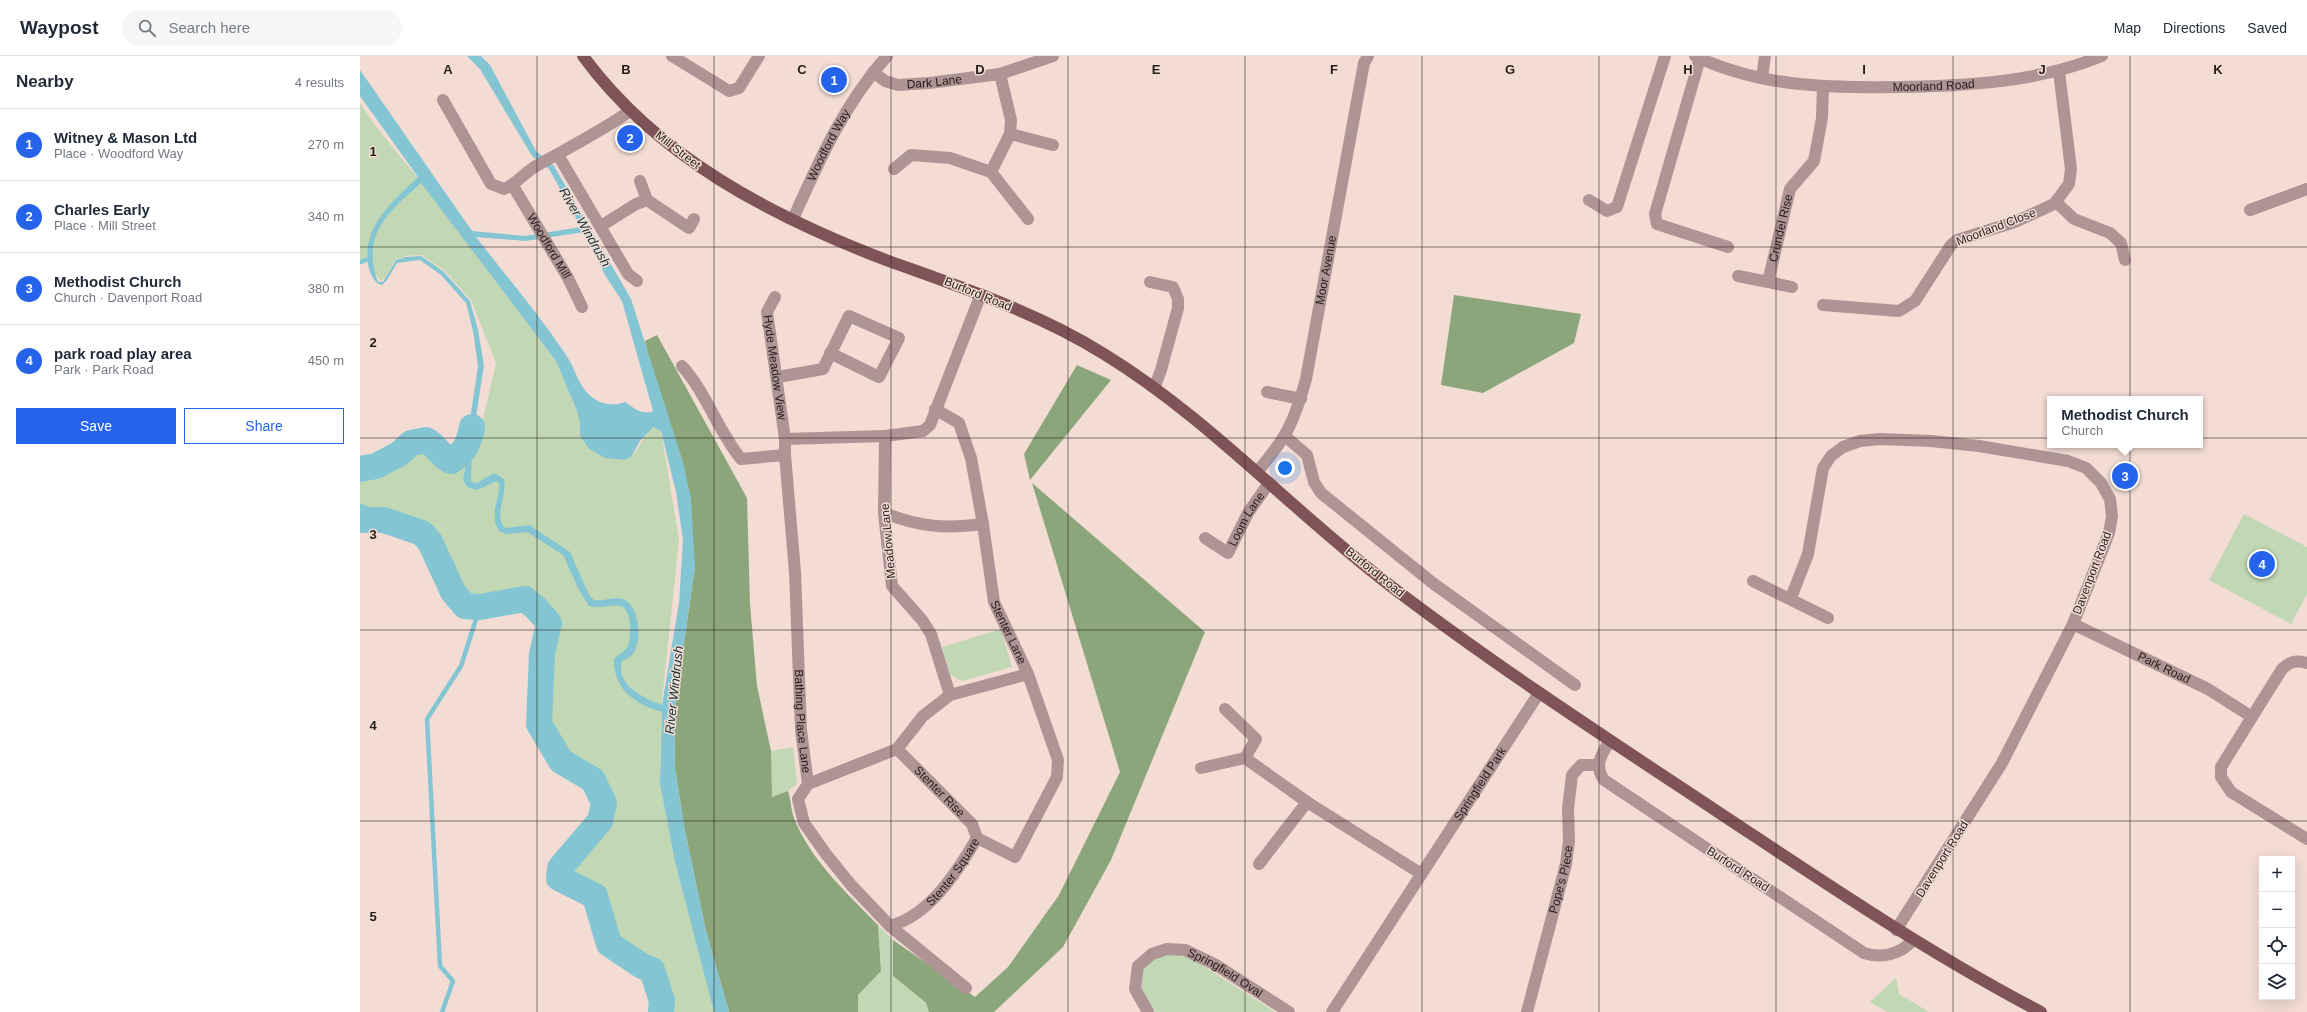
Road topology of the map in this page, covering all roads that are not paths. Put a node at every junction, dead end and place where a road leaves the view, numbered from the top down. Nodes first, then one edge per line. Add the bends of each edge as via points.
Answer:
1 (583, 56) edge
2 (672, 56) edge
3 (759, 56) edge
4 (887, 56) edge
5 (1053, 56) edge
6 (1368, 56) edge
7 (1665, 56) edge
8 (1765, 56) edge
9 (2102, 56) edge
10 (1697, 57) edge
11 (873, 72) junction
12 (2059, 72) junction
13 (1000, 74) junction
14 (1762, 78) junction
15 (1823, 88) junction
16 (442, 100) dead end
17 (630, 110) junction
18 (1010, 134) junction
19 (1053, 145) dead end
20 (556, 156) junction
21 (894, 169) dead end
22 (991, 172) junction
23 (640, 181) dead end
24 (513, 186) junction
25 (2307, 189) edge
26 (648, 200) junction
27 (1590, 200) dead end
28 (2056, 202) junction
29 (2250, 210) dead end
30 (694, 219) dead end
31 (793, 219) junction
32 (1028, 219) dead end
33 (601, 226) junction
34 (1728, 247) dead end
35 (2126, 260) dead end
36 (1738, 276) dead end
37 (637, 281) dead end
38 (1150, 282) dead end
39 (1768, 282) junction
40 (1792, 287) dead end
41 (980, 294) junction
42 (775, 297) dead end
43 (1823, 305) dead end
44 (582, 307) dead end
45 (830, 353) junction
46 (682, 366) dead end
47 (778, 377) junction
48 (1155, 386) junction
49 (1267, 392) dead end
50 (1300, 399) junction
51 (935, 409) junction
52 (885, 436) junction
53 (1286, 437) junction
54 (785, 439) junction
55 (785, 455) junction
56 (1257, 472) junction
57 (1269, 483) junction
58 (884, 513) junction
59 (983, 524) junction
60 (1206, 538) dead end
61 (1753, 581) dead end
62 (1791, 598) junction
63 (1828, 618) dead end
64 (2073, 624) junction
65 (2307, 663) edge
66 (1028, 674) junction
67 (1575, 685) dead end
68 (1539, 693) junction
69 (950, 695) junction
70 (1225, 709) dead end
71 (2252, 717) junction
72 (1610, 741) junction
73 (897, 749) junction
74 (1245, 758) junction
75 (1598, 765) junction
76 (1201, 768) dead end
77 (808, 784) junction
78 (1307, 802) junction
79 (976, 838) junction
80 (2307, 839) edge
81 (1015, 857) joint
82 (1259, 864) dead end
83 (1420, 873) junction
84 (890, 926) junction
85 (1896, 930) junction
86 (1913, 940) junction
87 (966, 988) dead end
88 (1148, 1012) edge
89 (1289, 1012) edge
90 (1332, 1012) edge
91 (1527, 1012) edge
92 (2041, 1012) edge

1 - 17 main road, Mill Street via 604,84
2 - 3 street via 729,90 739,88
4 - 11 street, Woodford Way
5 - 13 street, Dark Lane
6 - 50 street, Moor Avenue via 1364,63 1306,379
7 - 27 street via 1617,207 1607,211
8 - 14 street
9 - 12 street, Moorland Road
10 - 14 street, Moorland Road
10 - 34 street, Moorland Road via 1655,214 1657,224
11 - 13 street, Dark Lane via 885,81 898,85 929,84
11 - 31 street, Woodford Way via 836,126
12 - 15 street, Moorland Road via 1948,87
12 - 28 street, Moorland Close via 2071,169 2069,184
13 - 18 street via 1012,120
14 - 15 street, Moorland Road
15 - 39 street, Crundel Rise via 1822,118 1814,161 1790,188
16 - 24 street via 491,184 504,189
17 - 20 street via 607,127
17 - 31 main road, Mill Street via 704,170 758,203
18 - 19 street
18 - 22 street
20 - 24 street via 534,167
20 - 33 street
21 - 22 street via 911,155 950,158
22 - 32 street
23 - 26 street
24 - 44 street, Woodford Mill via 568,278
25 - 29 street
26 - 30 street via 689,228
26 - 33 street via 636,204
28 - 35 street via 2074,219 2110,233 2121,243
28 - 43 street, Moorland Close via 2015,222 1957,240 1951,245 1915,301 1898,310
31 - 41 main road, Burford Road via 882,258
33 - 37 street via 628,274
36 - 39 street
38 - 48 street via 1173,287 1178,303 1162,370
39 - 40 street
41 - 48 main road, Burford Road via 1054,326 1102,352
41 - 51 street
42 - 47 street, Hyde Meadow View via 767,312
45 - 45 street via 849,316 898,338 879,377
45 - 47 street via 823,369
46 - 55 street via 694,380 726,441 741,459
47 - 54 street, Hyde Meadow View
48 - 56 main road, Burford Road
49 - 50 street
50 - 53 street, Moor Avenue
51 - 52 street via 930,425 923,431
51 - 59 street, Stenter Lane via 959,423 971,458
52 - 54 street
52 - 58 street, Meadow Lane
53 - 56 street, Moor Avenue
53 - 67 street via 1307,455 1314,482 1321,493 1428,580
54 - 55 street, Hyde Meadow View
55 - 77 street, Bathing Place Lane via 796,572 802,730
56 - 57 main road, Burford Road
57 - 60 street, Loom Lane via 1248,513 1228,553
57 - 68 main road, Burford Road via 1386,583
58 - 59 street via 907,522 933,527
58 - 69 street, Meadow Lane via 892,586 931,634
59 - 66 street, Stenter Lane via 994,602
61 - 62 street
62 - 63 street
62 - 64 street, Davenport Road via 1808,554 1823,468 1831,456 1843,447 1860,441 1930,441 1979,446 2068,461 2086,468 2101,483 2110,499 2110,527
64 - 71 street, Park Road via 2208,689
64 - 85 street, Davenport Road via 2002,763
65 - 71 street via 2297,661 2282,669
66 - 69 street
66 - 81 street, Stenter Lane via 1058,760 1057,777
68 - 72 main road, Burford Road
68 - 83 street, Springfield Park
69 - 73 street via 924,716
70 - 74 street via 1256,739
71 - 80 street via 2221,768 2221,777 2231,792
72 - 75 street
72 - 85 main road, Burford Road
73 - 77 street
73 - 79 street, Stenter Rise via 972,824
74 - 76 street
74 - 78 street
75 - 86 street, Burford Road via 1599,773 1604,780 1864,953 1879,955 1898,952 1905,949
75 - 91 street, Pope's Piece via 1581,765 1572,775 1566,864
77 - 84 street, Bathing Place Lane via 798,799 804,822 851,885
78 - 82 street
78 - 83 street
79 - 81 street, Stenter Square
79 - 84 street, Stenter Square via 957,869 918,914
83 - 90 street, Springfield Park
84 - 87 street, Bathing Place Lane
85 - 86 main road, Burford Road
86 - 92 main road, Burford Road
88 - 89 street, Springfield Oval via 1135,989 1138,966 1152,954 1167,949 1185,950 1216,965

